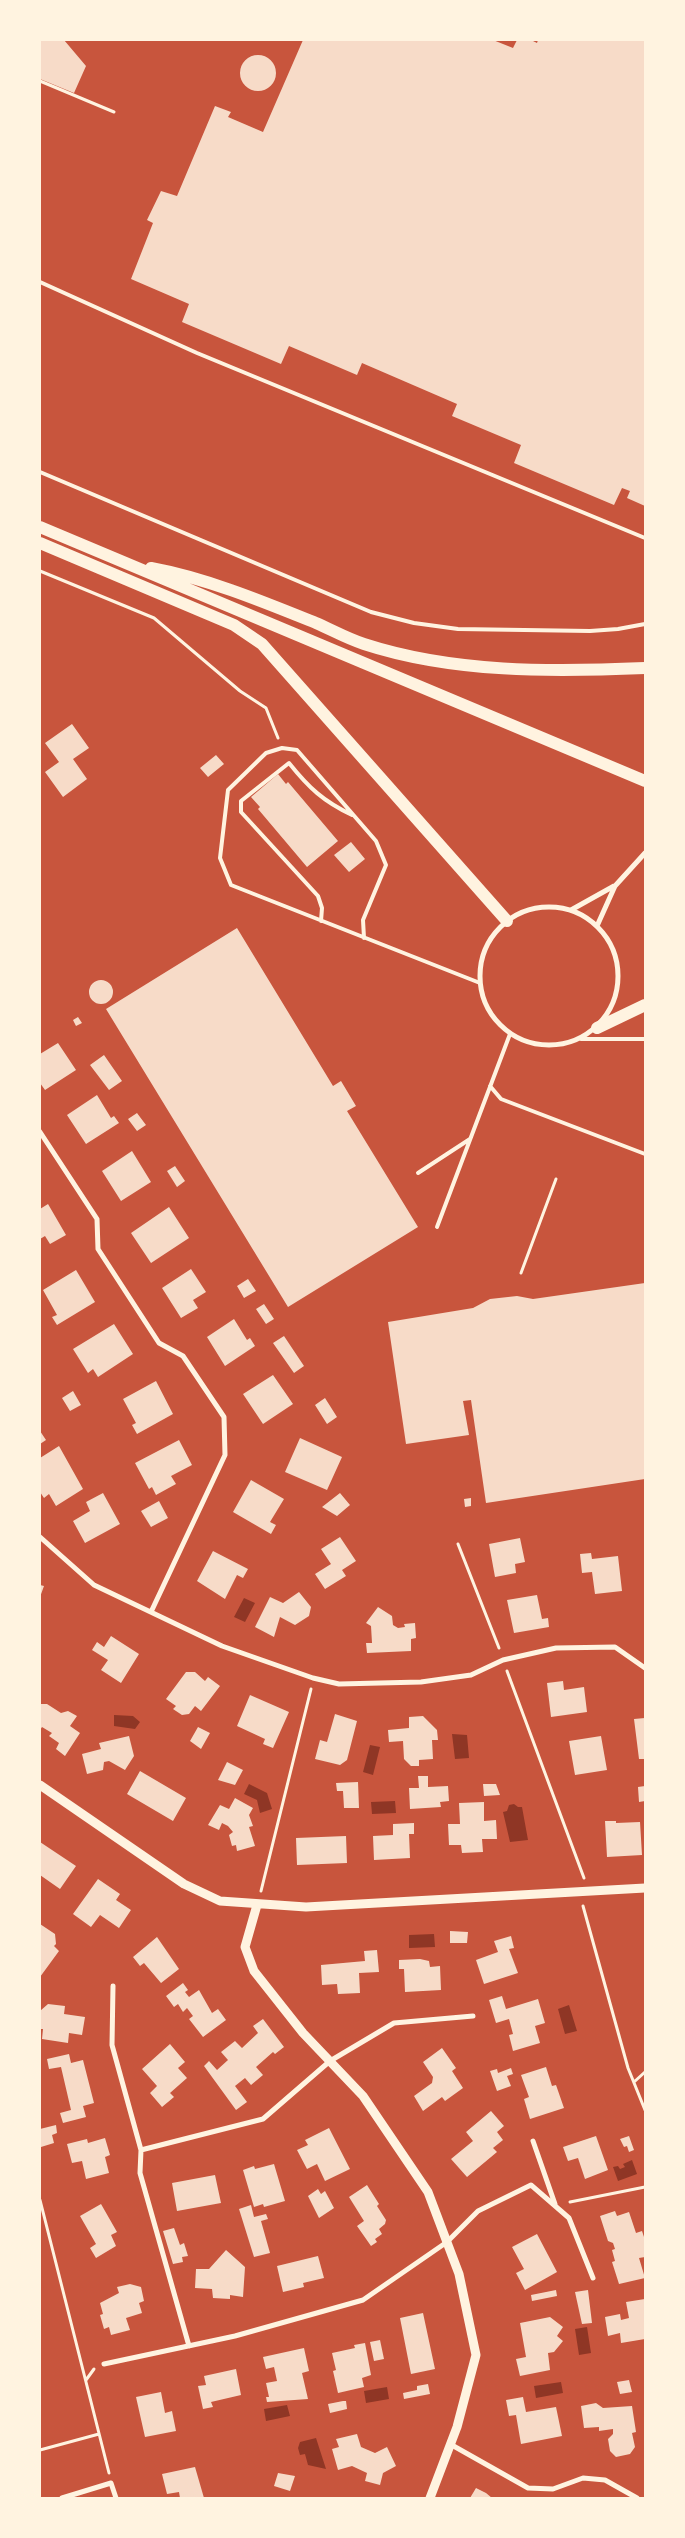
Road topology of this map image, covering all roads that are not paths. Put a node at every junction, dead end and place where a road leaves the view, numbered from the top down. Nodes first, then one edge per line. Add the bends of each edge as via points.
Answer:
1 (40, 282) edge
2 (40, 472) edge
3 (40, 527) edge
4 (645, 538) edge
5 (40, 543) edge
6 (128, 564) junction
7 (645, 624) edge
8 (645, 668) edge
9 (645, 781) edge
10 (354, 816) junction
11 (645, 853) edge
12 (615, 886) junction
13 (571, 910) junction
14 (321, 921) junction
15 (507, 921) junction
16 (597, 926) junction
17 (364, 938) junction
18 (480, 983) junction
19 (645, 1005) edge
20 (597, 1028) junction
21 (510, 1034) junction
22 (581, 1039) junction
23 (645, 1039) edge
24 (490, 1086) junction
25 (40, 1132) edge
26 (470, 1139) junction
27 (645, 1154) edge
28 (418, 1173) dead end
29 (437, 1227) dead end
30 (40, 1537) edge
31 (151, 1612) junction
32 (645, 1668) edge
33 (40, 1786) edge
34 (645, 1888) edge
35 (257, 1904) junction
36 (113, 1986) dead end
37 (473, 2016) dead end
38 (330, 2061) junction
39 (533, 2141) dead end
40 (141, 2150) junction
41 (555, 2204) junction
42 (447, 2242) junction
43 (593, 2278) dead end
44 (189, 2346) junction
45 (104, 2364) dead end
46 (450, 2444) junction
47 (62, 2498) edge
48 (116, 2498) edge
49 (430, 2498) edge
50 (637, 2498) edge

1 - 4 lane via 197,353
2 - 7 lane via 371,612 414,623 458,629 590,631 618,630
3 - 6 main road
5 - 15 main road via 234,625 262,644
6 - 8 main road via 186,574 362,643 411,658 479,667
6 - 9 main road
10 - 14 lane via 326,802 307,786 289,763 241,801 241,812 318,896 322,908
10 - 14 lane via 297,750 282,748 266,752 228,790 220,858 231,885
10 - 17 lane via 376,841 386,865 363,920
11 - 12 street
12 - 13 street
12 - 16 street
13 - 15 street via 538,908 521,912
13 - 16 street
14 - 17 lane
15 - 18 street via 491,938 484,952
16 - 20 street via 613,949 619,977 613,1004
17 - 18 lane
18 - 21 street via 489,1012
19 - 20 main road
20 - 22 street
21 - 22 street via 545,1046
21 - 24 lane
22 - 23 lane
24 - 26 lane
24 - 27 lane via 501,1100
25 - 31 street via 97,1219 98,1249 154,1336 159,1343 183,1356 224,1417 225,1455
26 - 28 lane
26 - 29 lane
30 - 31 street via 94,1586
31 - 32 street via 222,1646 338,1684 421,1682 471,1676 503,1660 556,1648 615,1647
33 - 35 street via 184,1884 220,1901
34 - 35 street via 306,1907
35 - 38 street via 245,1948 254,1971 303,2033
36 - 40 street via 112,2045
37 - 38 street via 394,2024
38 - 40 street via 263,2119
38 - 42 street via 363,2096 428,2192
39 - 41 street
40 - 44 street via 140,2173
41 - 42 street via 531,2185 478,2211
41 - 43 street via 569,2218
42 - 44 street via 362,2300
42 - 46 street via 460,2274 476,2355
44 - 45 street
46 - 49 street
46 - 50 street via 528,2488 553,2489 583,2478 605,2480
47 - 48 street via 111,2483

